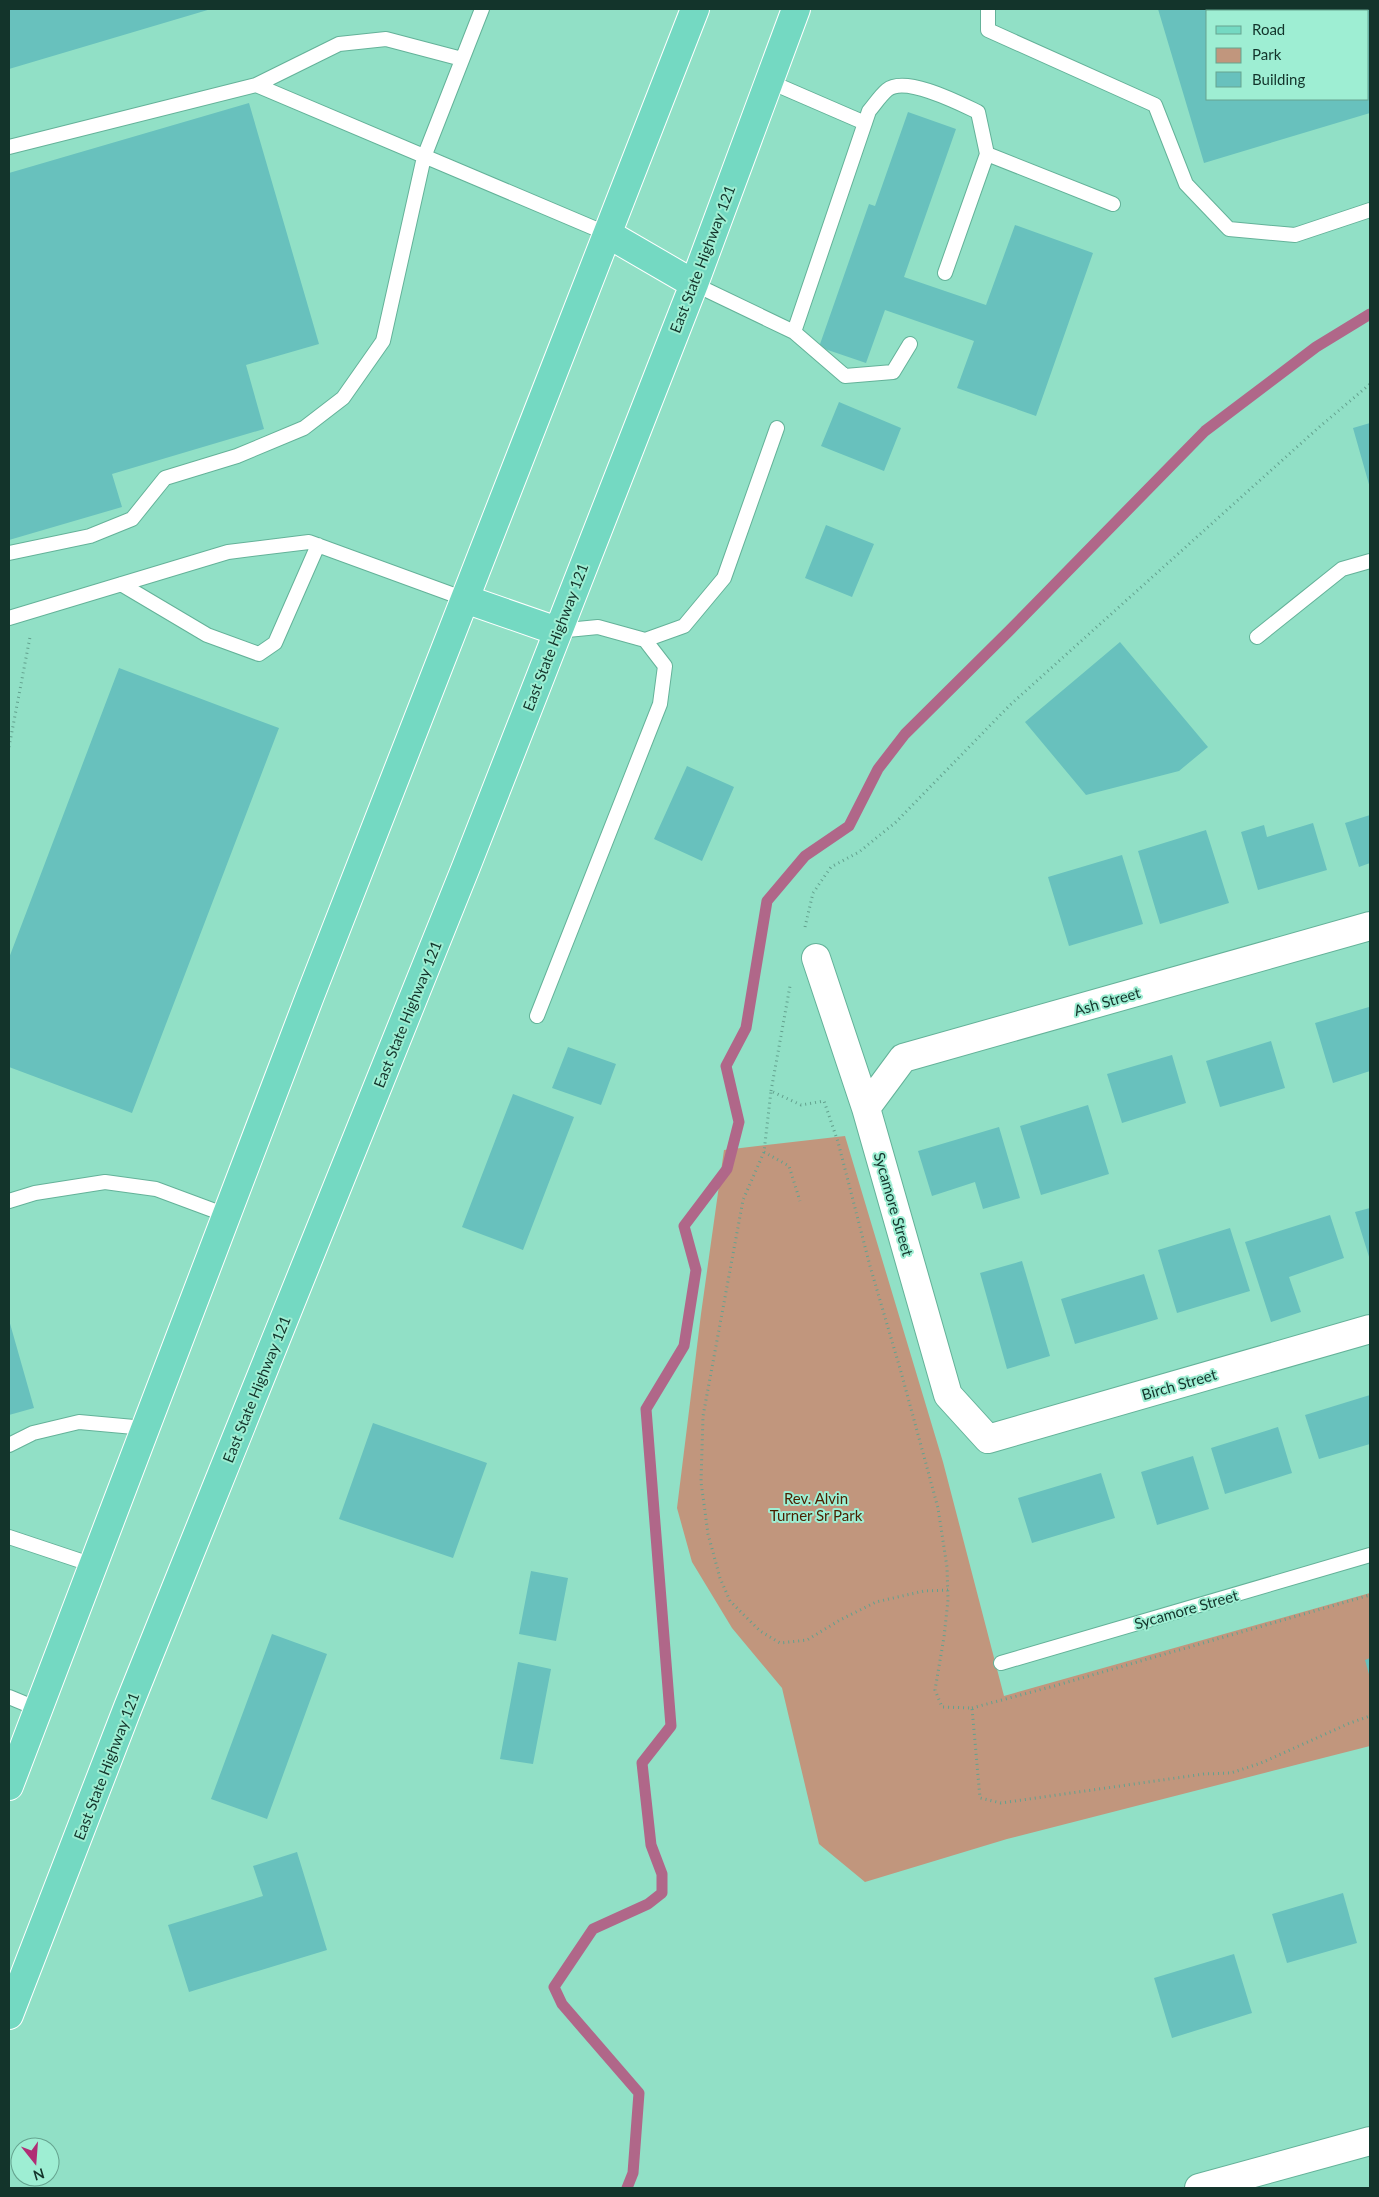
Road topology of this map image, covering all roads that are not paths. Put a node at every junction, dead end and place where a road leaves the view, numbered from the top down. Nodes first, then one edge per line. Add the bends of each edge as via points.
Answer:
1 (482, 9) edge
2 (695, 9) edge
3 (796, 9) edge
4 (988, 9) edge
5 (462, 59) junction
6 (768, 81) junction
7 (256, 84) junction
8 (865, 123) junction
9 (9, 147) edge
10 (987, 154) junction
11 (424, 157) junction
12 (1113, 204) dead end
13 (1370, 210) edge
14 (608, 234) junction
15 (945, 273) dead end
16 (694, 284) junction
17 (794, 332) junction
18 (910, 344) dead end
19 (777, 428) dead end
20 (318, 545) junction
21 (9, 554) edge
22 (1370, 561) edge
23 (121, 584) junction
24 (465, 599) junction
25 (9, 618) edge
26 (557, 631) junction
27 (1257, 637) dead end
28 (645, 640) junction
29 (1370, 926) edge
30 (816, 958) dead end
31 (537, 1016) dead end
32 (866, 1108) junction
33 (9, 1201) edge
34 (226, 1215) junction
35 (1370, 1329) edge
36 (145, 1428) junction
37 (988, 1439) joint
38 (9, 1445) edge
39 (9, 1538) edge
40 (1370, 1555) edge
41 (93, 1565) junction
42 (1001, 1663) dead end
43 (9, 1696) edge
44 (38, 1709) junction
45 (9, 1786) edge
46 (9, 2015) edge
47 (1370, 2142) edge
48 (1199, 2188) edge

1 - 5 lane
2 - 14 main road
3 - 6 main road, East State Highway 121
4 - 13 lane via 988,30 1155,105 1186,184 1228,229 1295,235
5 - 7 lane via 386,39 339,44
5 - 11 lane
6 - 8 lane
6 - 16 main road, East State Highway 121
7 - 9 lane
7 - 11 lane
8 - 10 lane via 869,111 888,89 908,85 944,96 978,112
8 - 17 lane
10 - 12 lane
10 - 15 lane
11 - 14 lane
11 - 21 lane via 383,341 343,398 304,428 237,456 165,478 132,519 90,536
14 - 16 main road
14 - 24 main road
16 - 17 lane
16 - 26 main road, East State Highway 121
17 - 18 lane via 845,376 893,372
19 - 28 lane via 724,578 684,626
20 - 23 lane via 309,542 228,552
20 - 23 lane via 275,643 259,654 207,635
20 - 24 lane
22 - 27 lane via 1342,569
23 - 25 lane
24 - 26 main road
24 - 34 main road
26 - 28 lane via 598,627
26 - 46 main road, East State Highway 121 via 462,877 128,1707
28 - 31 lane via 665,666 660,704
29 - 32 street, Ash Street via 904,1058
30 - 32 street, Sycamore Street
32 - 37 street, Sycamore Street via 948,1395
33 - 34 lane via 35,1193 105,1182 156,1189
34 - 36 main road
35 - 37 street, Birch Street
36 - 38 lane via 79,1422 33,1434
36 - 41 main road
39 - 41 lane
40 - 42 lane, Sycamore Street
41 - 44 main road
43 - 44 lane
44 - 45 main road
47 - 48 street

